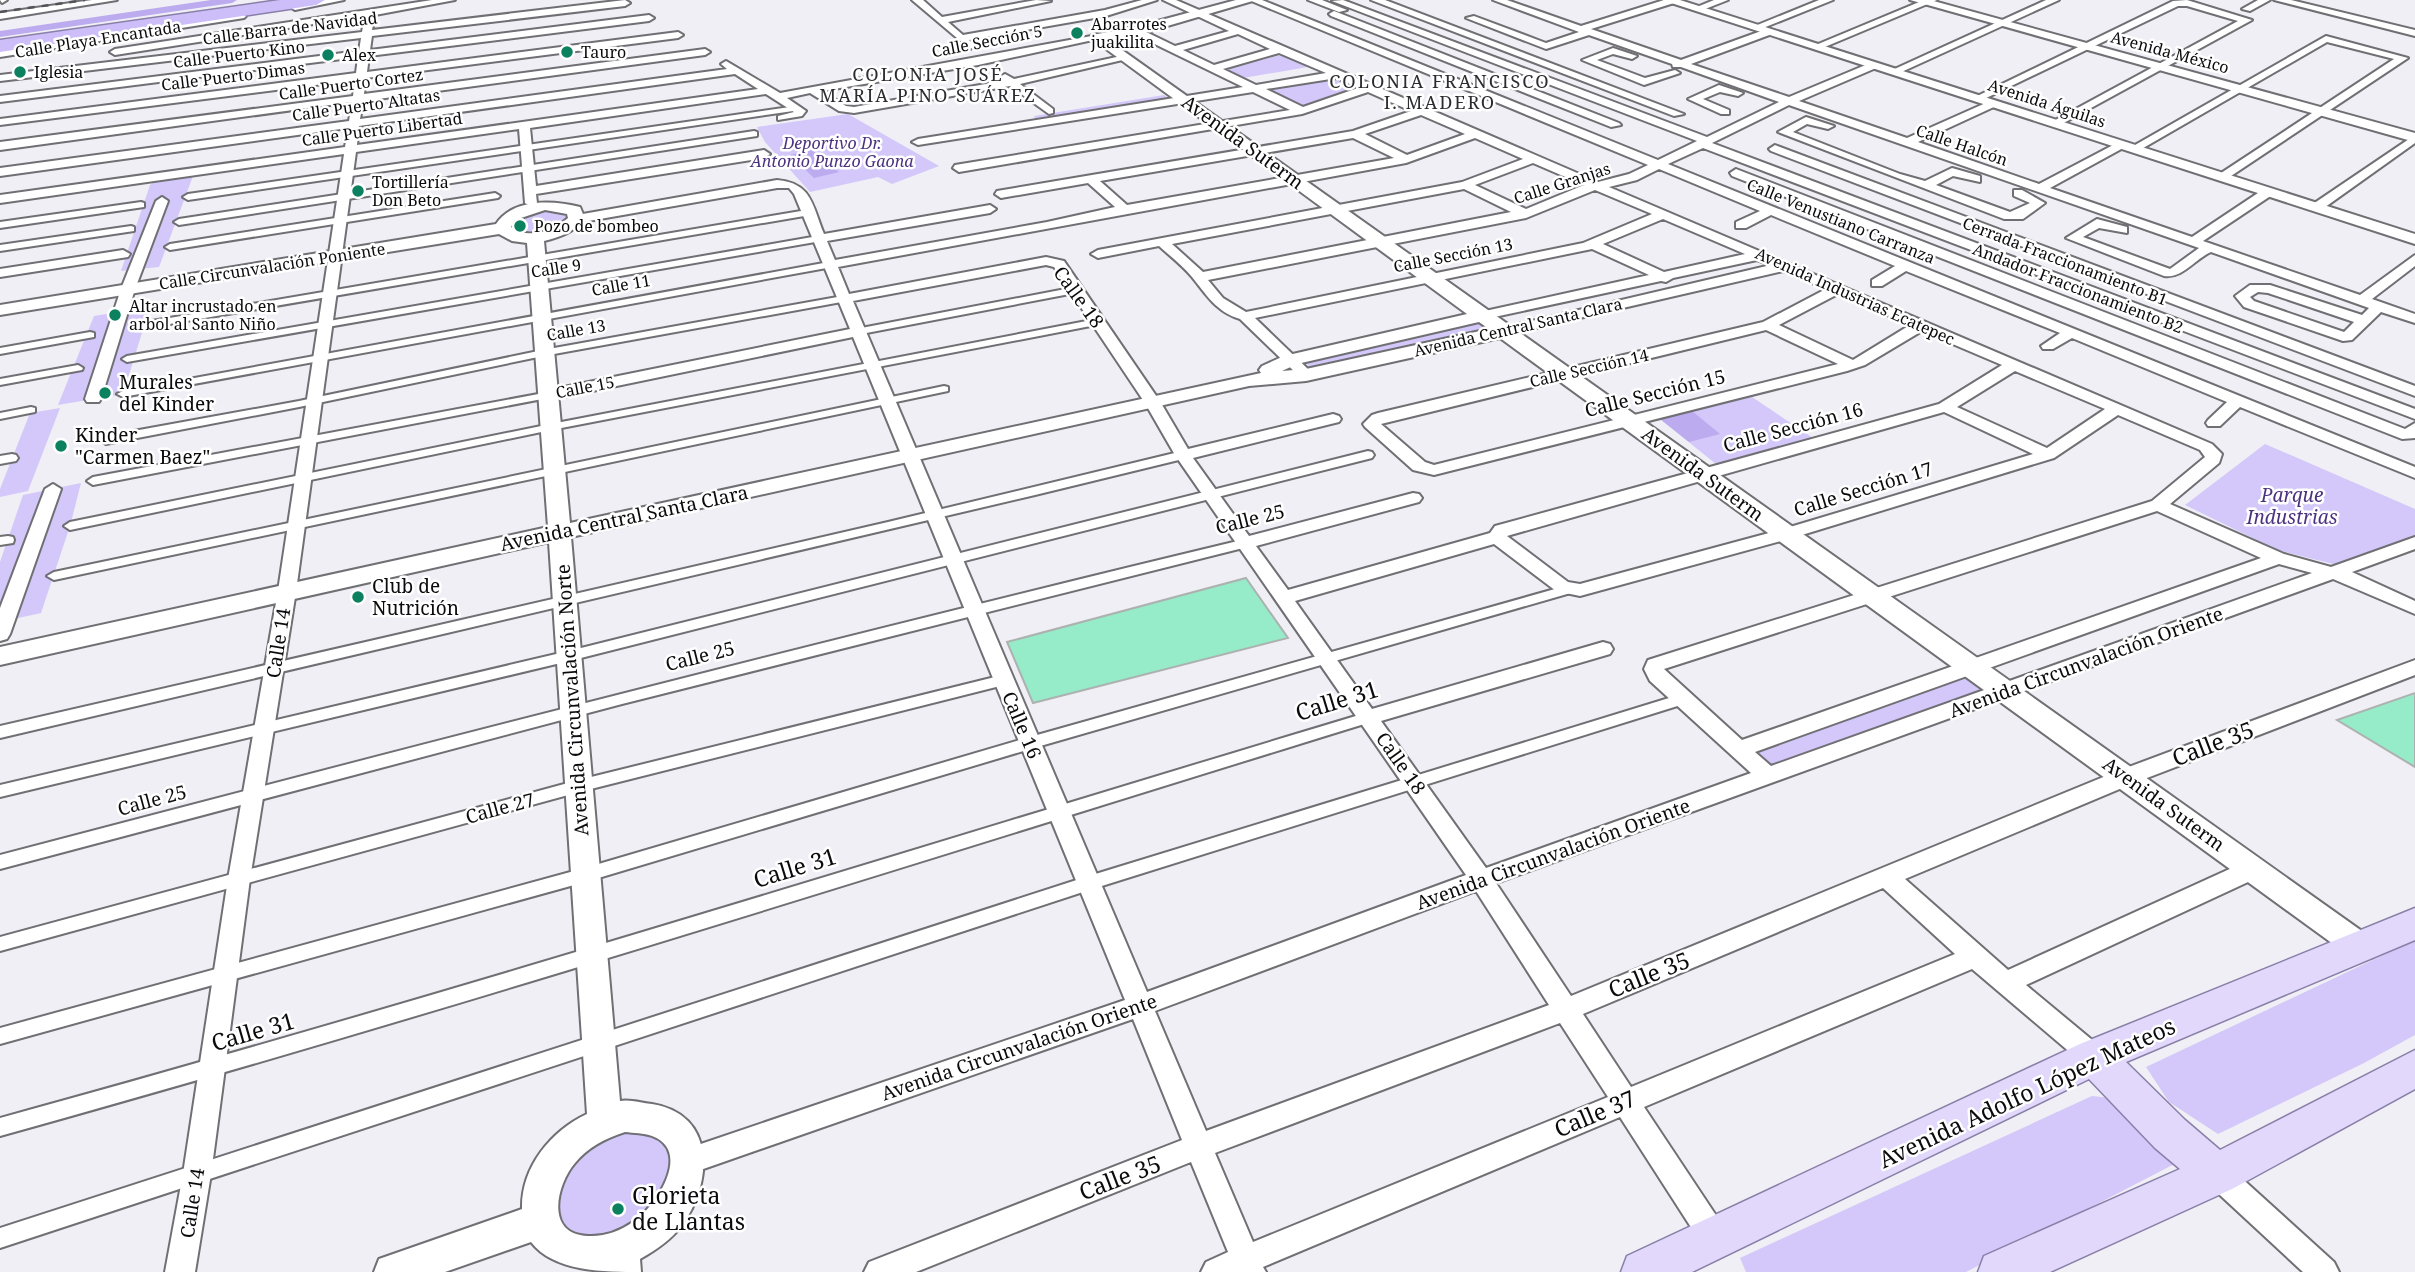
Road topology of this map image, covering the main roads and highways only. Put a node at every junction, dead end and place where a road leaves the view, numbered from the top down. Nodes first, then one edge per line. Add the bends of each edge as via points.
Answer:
1 (290, 0) edge
2 (316, 0) edge
3 (0, 44) edge
4 (2415, 923) edge
5 (2094, 1057) junction
6 (2415, 1068) edge
7 (2217, 1174) junction
8 (1643, 1272) edge
9 (2000, 1272) edge

1 - 3 highway
2 - 3 highway
4 - 5 main road, Avenida Adolfo López Mateos
5 - 7 main road
5 - 8 main road, Avenida Adolfo López Mateos
6 - 7 main road
7 - 9 main road

